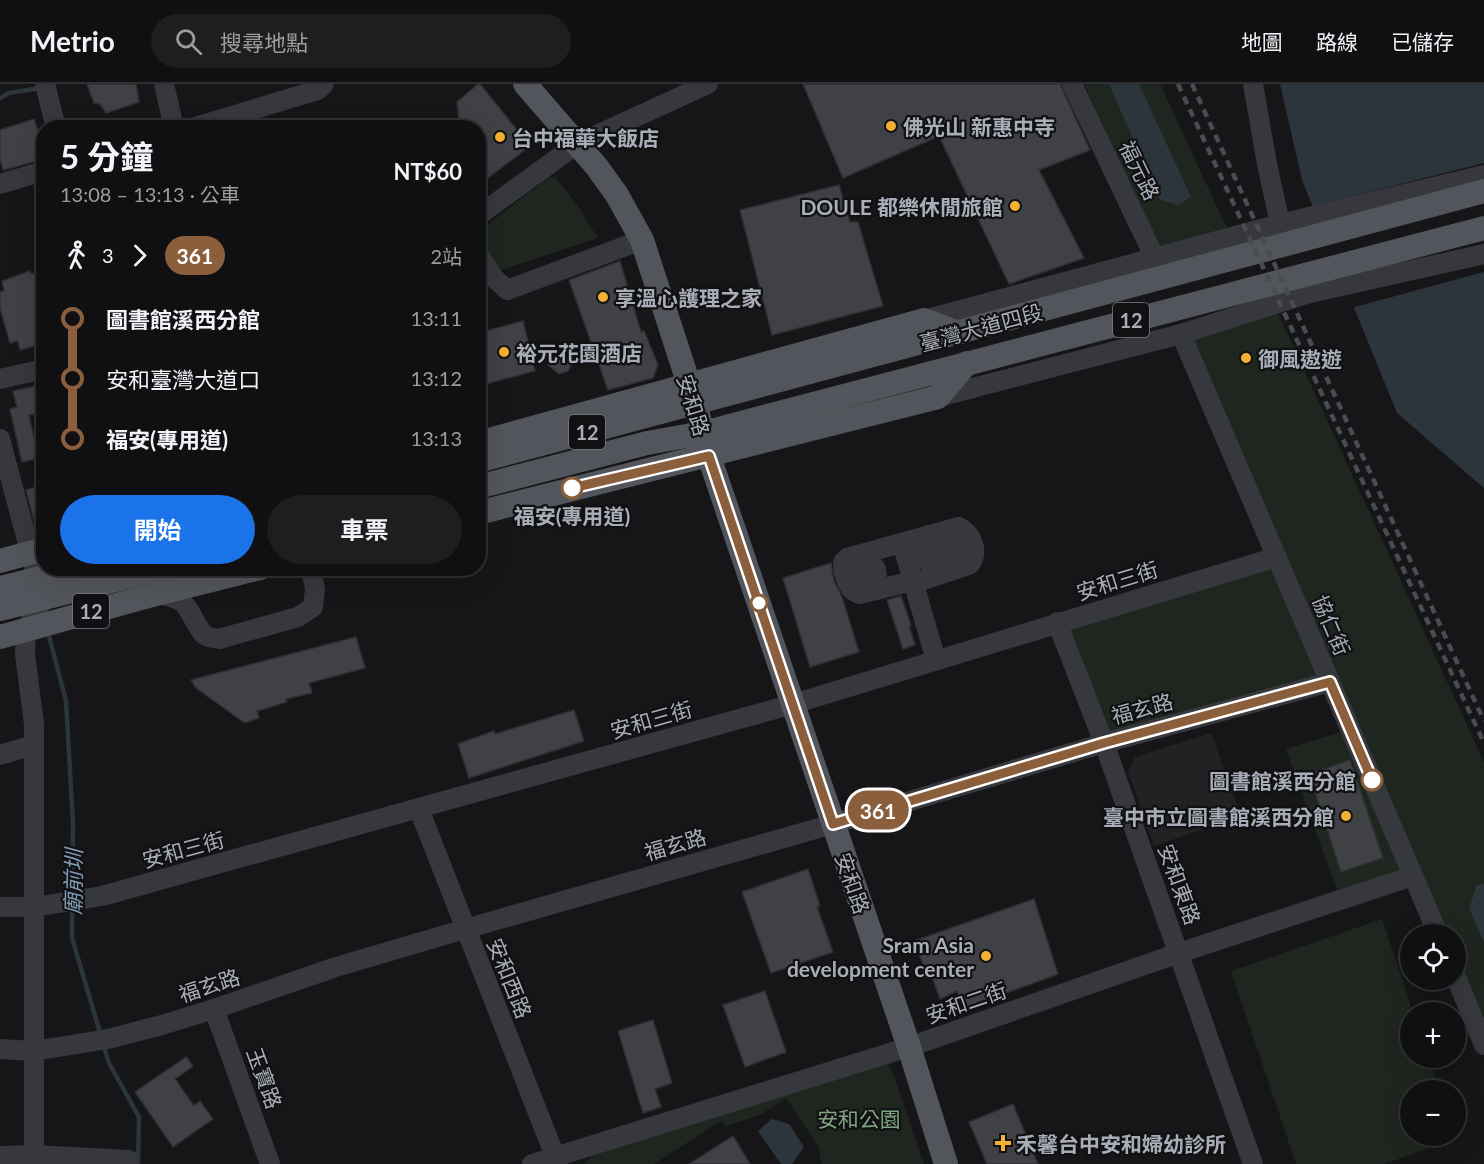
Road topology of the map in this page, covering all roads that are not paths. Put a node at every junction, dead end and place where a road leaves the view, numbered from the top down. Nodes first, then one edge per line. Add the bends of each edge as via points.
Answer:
1 (45, 84) edge
2 (164, 84) edge
3 (324, 84) edge
4 (525, 84) edge
5 (708, 84) edge
6 (1072, 84) edge
7 (1252, 84) edge
8 (54, 120) edge
9 (172, 120) edge
10 (219, 120) edge
11 (578, 144) junction
12 (36, 173) edge
13 (1484, 175) edge
14 (0, 184) edge
15 (1484, 191) edge
16 (486, 210) edge
17 (1484, 228) edge
18 (1282, 234) junction
19 (642, 240) junction
20 (1484, 254) edge
21 (486, 266) edge
22 (1160, 268) junction
23 (924, 320) junction
24 (958, 333) junction
25 (1181, 334) junction
26 (967, 363) junction
27 (36, 371) edge
28 (0, 379) edge
29 (692, 394) junction
30 (938, 397) junction
31 (0, 439) edge
32 (486, 441) edge
33 (706, 445) junction
34 (486, 458) edge
35 (486, 485) edge
36 (486, 511) edge
37 (36, 551) edge
38 (1277, 557) junction
39 (0, 561) edge
40 (39, 576) edge
41 (66, 576) edge
42 (119, 576) edge
43 (228, 576) edge
44 (313, 576) edge
45 (914, 578) junction
46 (0, 588) edge
47 (41, 590) junction
48 (156, 594) junction
49 (0, 609) edge
50 (1057, 622) junction
51 (26, 629) junction
52 (0, 637) edge
53 (936, 660) junction
54 (1330, 682) junction
55 (793, 704) junction
56 (1104, 743) junction
57 (33, 746) junction
58 (0, 755) edge
59 (419, 809) junction
60 (833, 824) junction
61 (1413, 876) junction
62 (0, 907) edge
63 (34, 907) junction
64 (1434, 924) edge
65 (465, 929) junction
66 (1179, 953) junction
67 (1461, 990) edge
68 (214, 1009) junction
69 (1484, 1045) edge
70 (909, 1047) junction
71 (0, 1049) edge
72 (33, 1051) junction
73 (0, 1156) edge
74 (34, 1160) edge
75 (129, 1160) dead end
76 (557, 1160) edge
77 (270, 1164) edge
78 (532, 1164) edge
79 (946, 1164) edge
80 (1253, 1164) edge

1 - 8 street
2 - 9 street
3 - 10 street via 318,90
4 - 11 main road, 安和路
5 - 11 street
6 - 22 street, 福元路
7 - 18 street
11 - 16 street
11 - 19 main road, 安和路 via 617,195
12 - 14 street
13 - 18 street, 臺灣大道四段
15 - 18 main road, 臺灣大道四段 / 12
17 - 26 main road, 臺灣大道四段 / 12
18 - 22 main road, 臺灣大道四段 / 12
19 - 21 street via 507,290
19 - 29 main road, 安和路
20 - 25 street, 臺灣大道四段 via 1306,294
22 - 23 street, 臺灣大道四段
22 - 24 main road, 臺灣大道四段 / 12
23 - 24 main road
23 - 29 main road, 臺灣大道四段
24 - 29 main road, 臺灣大道四段 / 12
25 - 30 street, 臺灣大道四段
25 - 38 street, 協仁街
26 - 30 main road
26 - 33 main road, 臺灣大道四段 / 12
27 - 28 street
29 - 32 main road, 臺灣大道四段 / 12
29 - 33 main road, 安和路
29 - 34 main road, 臺灣大道四段 / 12
30 - 33 main road, 臺灣大道四段
31 - 37 street
33 - 35 main road, 臺灣大道四段 / 12 via 647,443
33 - 36 main road, 臺灣大道四段 / 12 via 624,475
33 - 55 main road, 安和路
37 - 39 main road
38 - 50 street, 安和三街
38 - 54 street, 協仁街
40 - 47 street
41 - 47 main road, 12
42 - 47 main road, 12
43 - 48 main road, 12
44 - 48 street via 313,607 298,617 219,639 203,634 186,604
45 - 45 street via 957,558 961,552 957,537 932,544 935,557 925,560 921,546 904,550
45 - 45 street via 855,593 843,562 959,527 967,531 975,550 969,565
45 - 53 street
46 - 47 main road, 12
47 - 49 main road, 12
47 - 51 street
48 - 51 main road, 12
50 - 53 street, 安和三街
50 - 56 street, 安和東路
51 - 52 main road, 12
51 - 57 street
53 - 55 street, 安和三街
54 - 56 street, 福玄路
54 - 61 street, 協仁街
55 - 59 street, 安和三街
55 - 60 main road, 安和路
56 - 60 street, 福玄路
56 - 66 street, 安和東路
57 - 58 street
57 - 63 street
59 - 63 street, 安和三街 via 102,896
59 - 65 street, 安和西路
60 - 65 street, 福玄路
60 - 70 main road, 安和路
61 - 64 street, 協仁街
61 - 66 street, 安和二街
62 - 63 street, 安和三街
63 - 72 street
65 - 68 street, 福玄路
65 - 76 street, 安和西路
66 - 70 street, 安和二街
66 - 80 street, 安和東路
67 - 69 street
68 - 72 street, 福玄路 via 108,1039
68 - 77 street, 玉寶路
70 - 76 street, 安和二街
70 - 79 main road, 安和路
71 - 72 street, 福玄路
72 - 74 street
73 - 74 street
74 - 75 street
76 - 78 street, 安和二街

